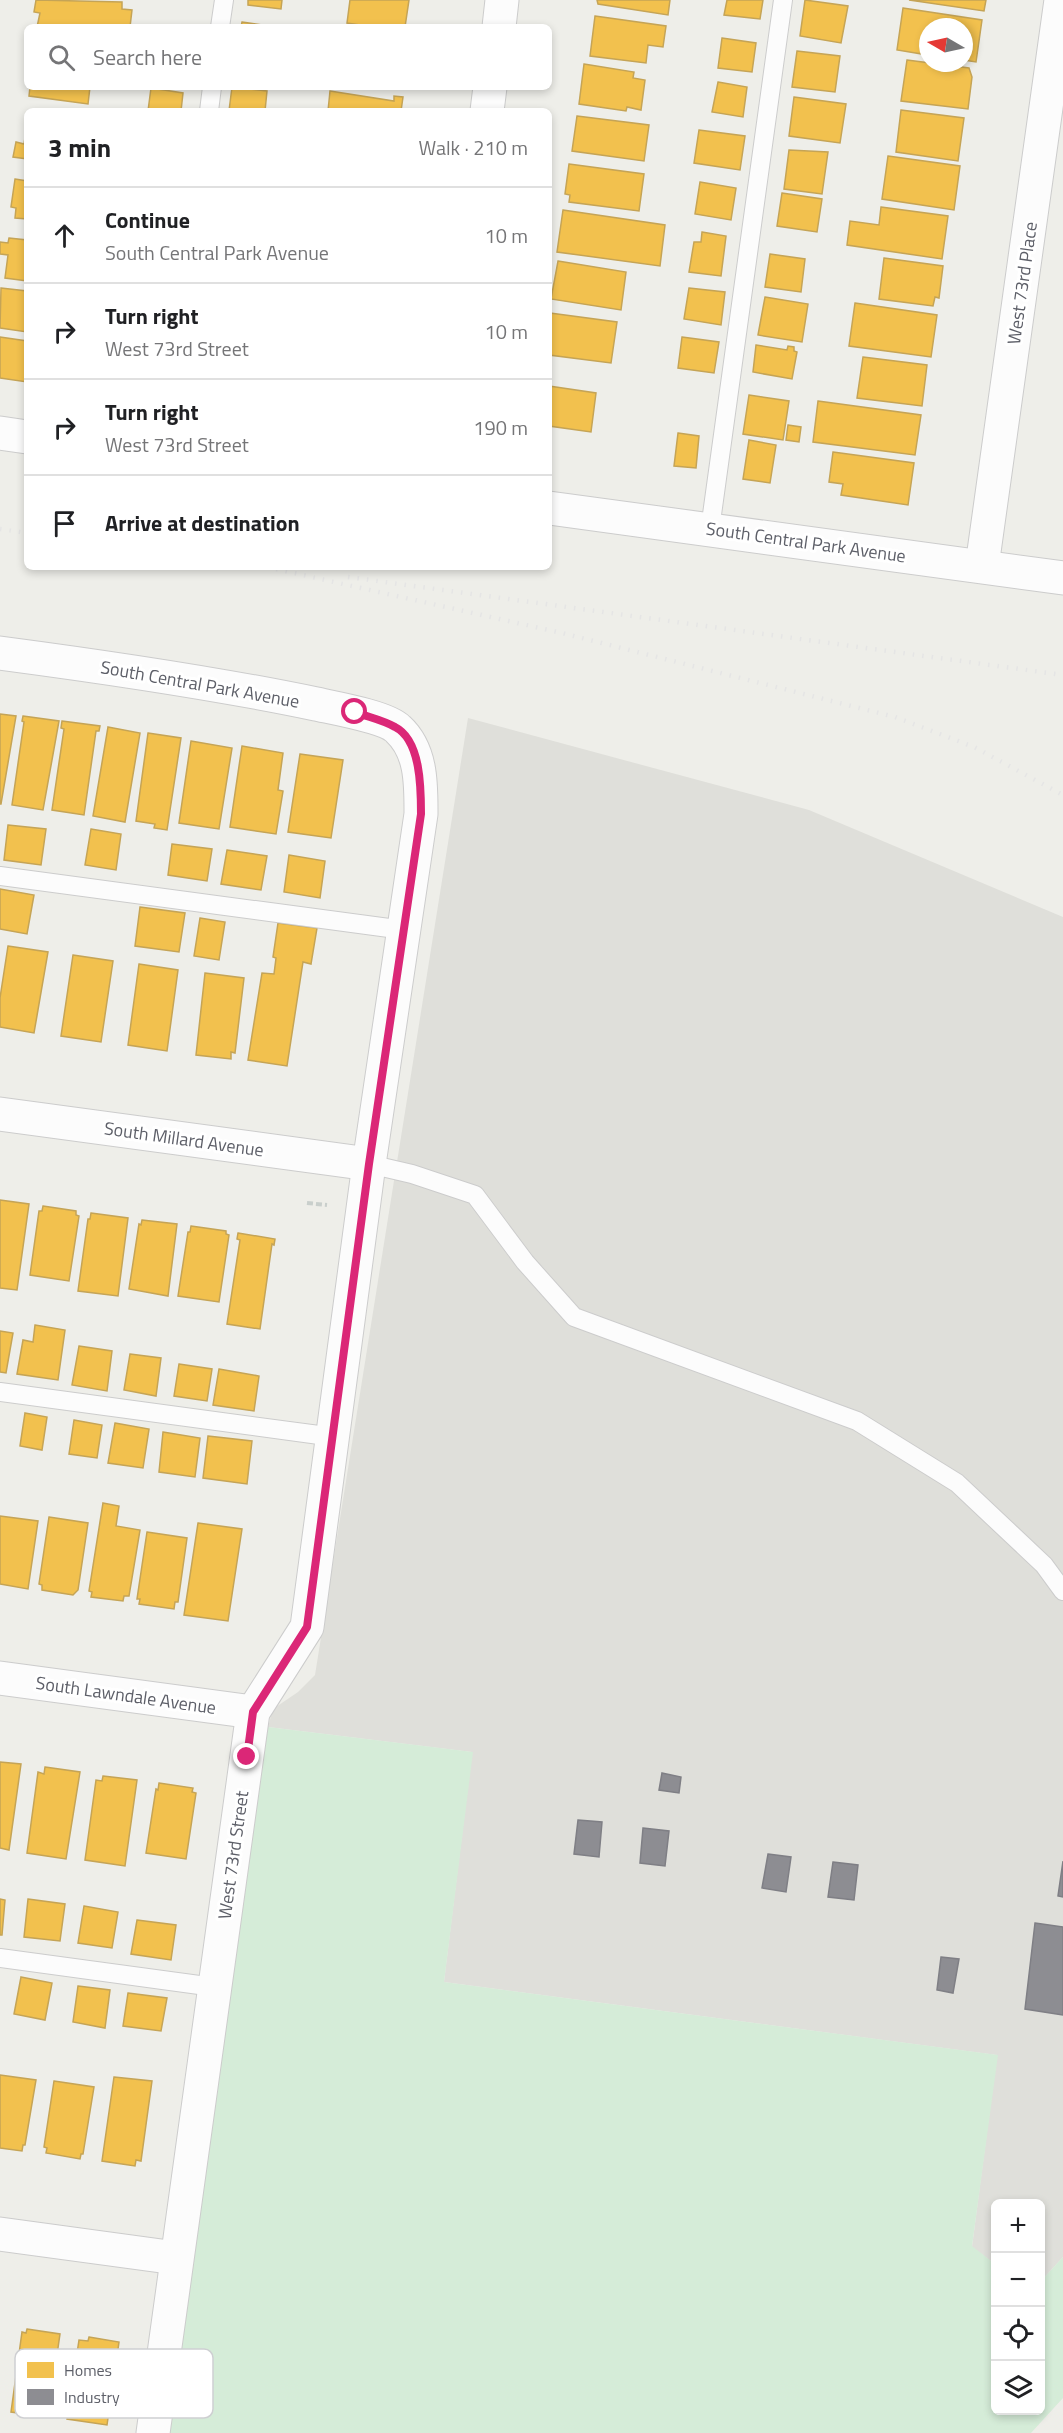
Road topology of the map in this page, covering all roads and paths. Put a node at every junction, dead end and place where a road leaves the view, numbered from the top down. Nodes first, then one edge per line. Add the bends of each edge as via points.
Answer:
1 (224, 0) edge
2 (502, 0) edge
3 (783, 0) edge
4 (1061, 0) edge
5 (220, 24) edge
6 (499, 24) edge
7 (212, 90) edge
8 (490, 90) edge
9 (209, 108) edge
10 (487, 108) edge
11 (0, 433) edge
12 (24, 436) edge
13 (552, 508) edge
14 (710, 529) junction
15 (982, 567) junction
16 (1063, 578) edge
17 (0, 653) edge
18 (398, 728) joint
19 (0, 876) edge
20 (404, 930) junction
21 (0, 1114) edge
22 (369, 1164) junction
23 (0, 1392) edge
24 (334, 1437) junction
25 (1063, 1591) edge
26 (0, 1678) edge
27 (253, 1712) junction
28 (0, 1958) edge
29 (214, 1987) junction
30 (0, 2234) edge
31 (176, 2258) junction
32 (164, 2349) edge
33 (155, 2418) edge
34 (153, 2433) edge

1 - 5 lane
2 - 6 street
3 - 14 lane
4 - 15 street, West 73rd Place
7 - 9 lane
8 - 10 street
11 - 12 street
13 - 14 street, South Central Park Avenue
14 - 15 street, South Central Park Avenue
15 - 16 street, South Central Park Avenue
17 - 18 street, South Central Park Avenue via 152,673 294,699 355,712
18 - 20 street, West 73rd Street via 415,753 421,778 421,814
19 - 20 lane
20 - 22 street, West 73rd Street
21 - 22 street, South Millard Avenue
22 - 24 street, West 73rd Street
22 - 25 lane via 475,1195 525,1262 574,1317 857,1421 957,1483 1044,1565
23 - 24 lane
24 - 27 street, West 73rd Street via 307,1627
26 - 27 street, South Lawndale Avenue
27 - 29 street, West 73rd Street
28 - 29 lane
29 - 31 street, West 73rd Street
30 - 31 street
31 - 32 street, West 73rd Street
33 - 34 street, West 73rd Street

